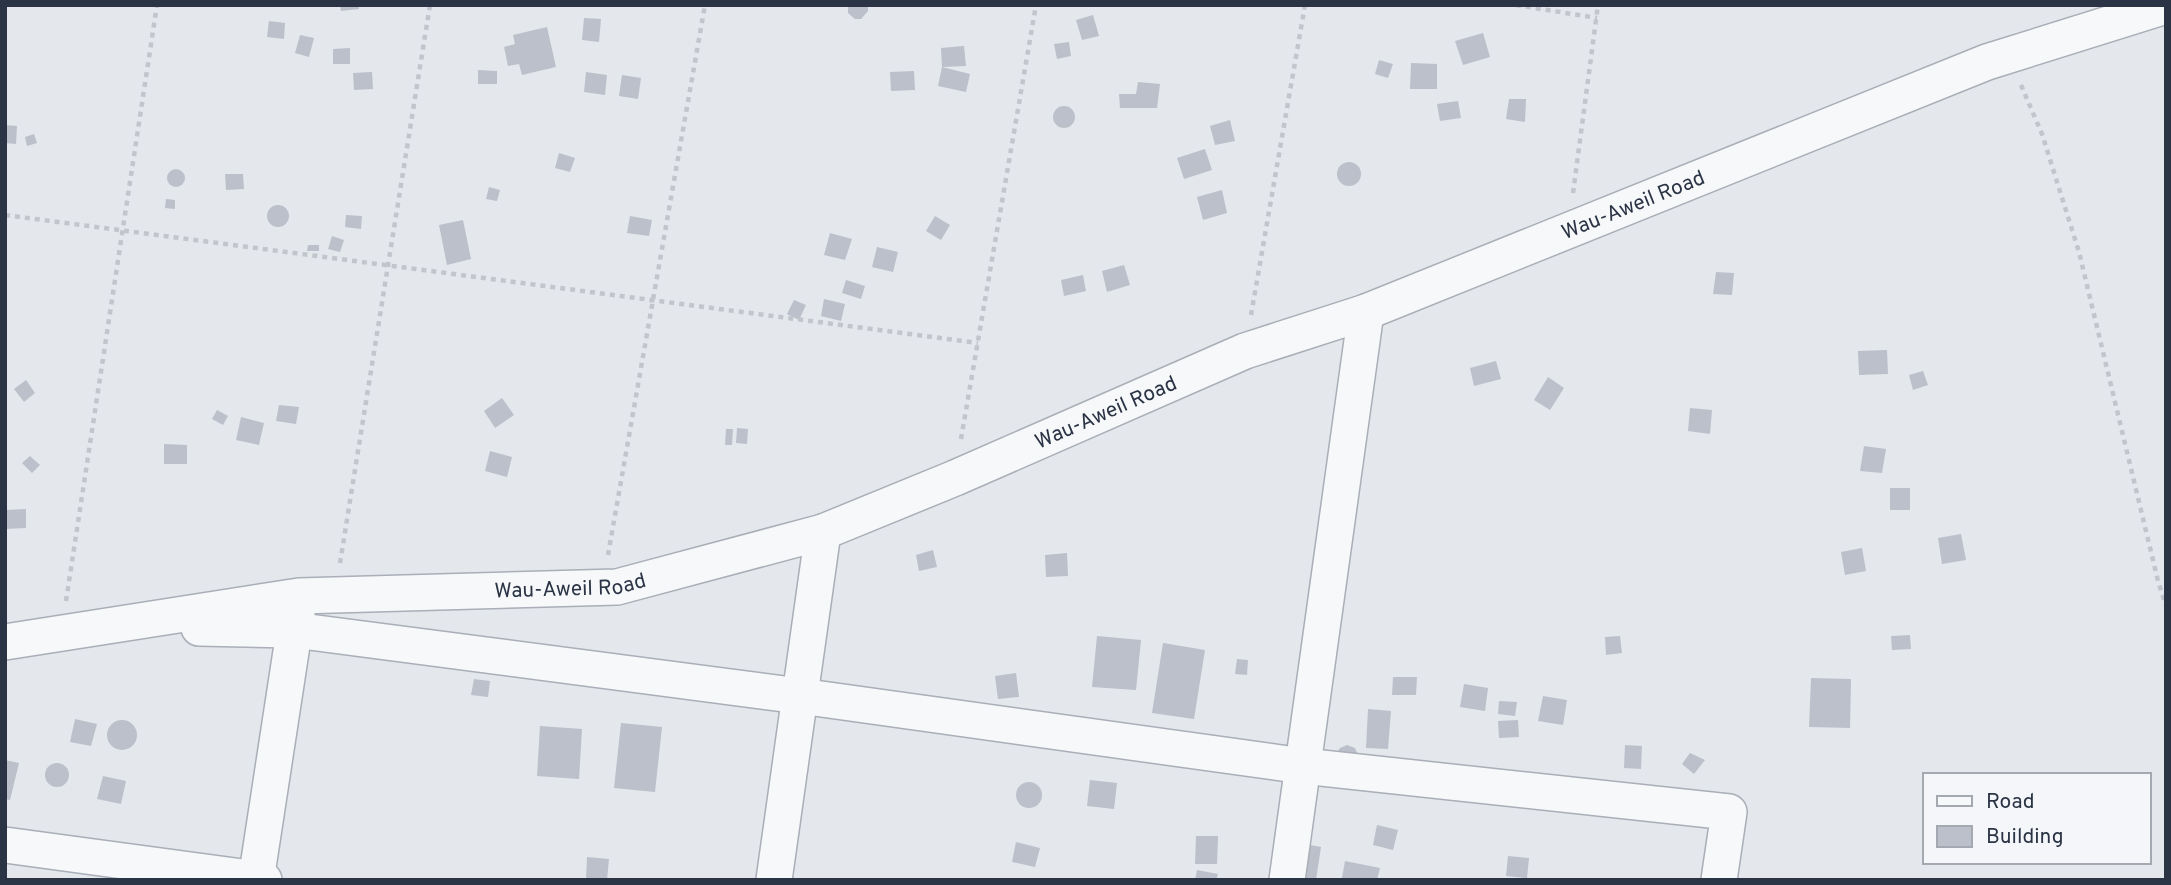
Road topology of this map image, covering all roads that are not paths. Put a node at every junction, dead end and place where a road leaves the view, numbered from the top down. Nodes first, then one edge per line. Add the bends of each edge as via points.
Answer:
1 (2166, 6) edge
2 (1366, 312) junction
3 (823, 532) junction
4 (299, 596) junction
5 (98, 626) junction
6 (294, 630) junction
7 (5, 642) edge
8 (800, 696) junction
9 (1303, 766) junction
10 (5, 845) edge
11 (259, 879) edge
12 (774, 880) edge
13 (1287, 880) edge
14 (1719, 880) edge

1 - 2 street, Wau-Aweil Road via 1974,67
2 - 3 street, Wau-Aweil Road via 1245,351
2 - 9 street
3 - 4 street, Wau-Aweil Road via 617,587
3 - 8 street
4 - 5 street, Wau-Aweil Road
4 - 6 street
5 - 6 street
5 - 7 street, Wau-Aweil Road
6 - 8 street
6 - 11 street
8 - 9 street
8 - 12 street
9 - 13 street
9 - 14 street via 1729,812
10 - 11 street

